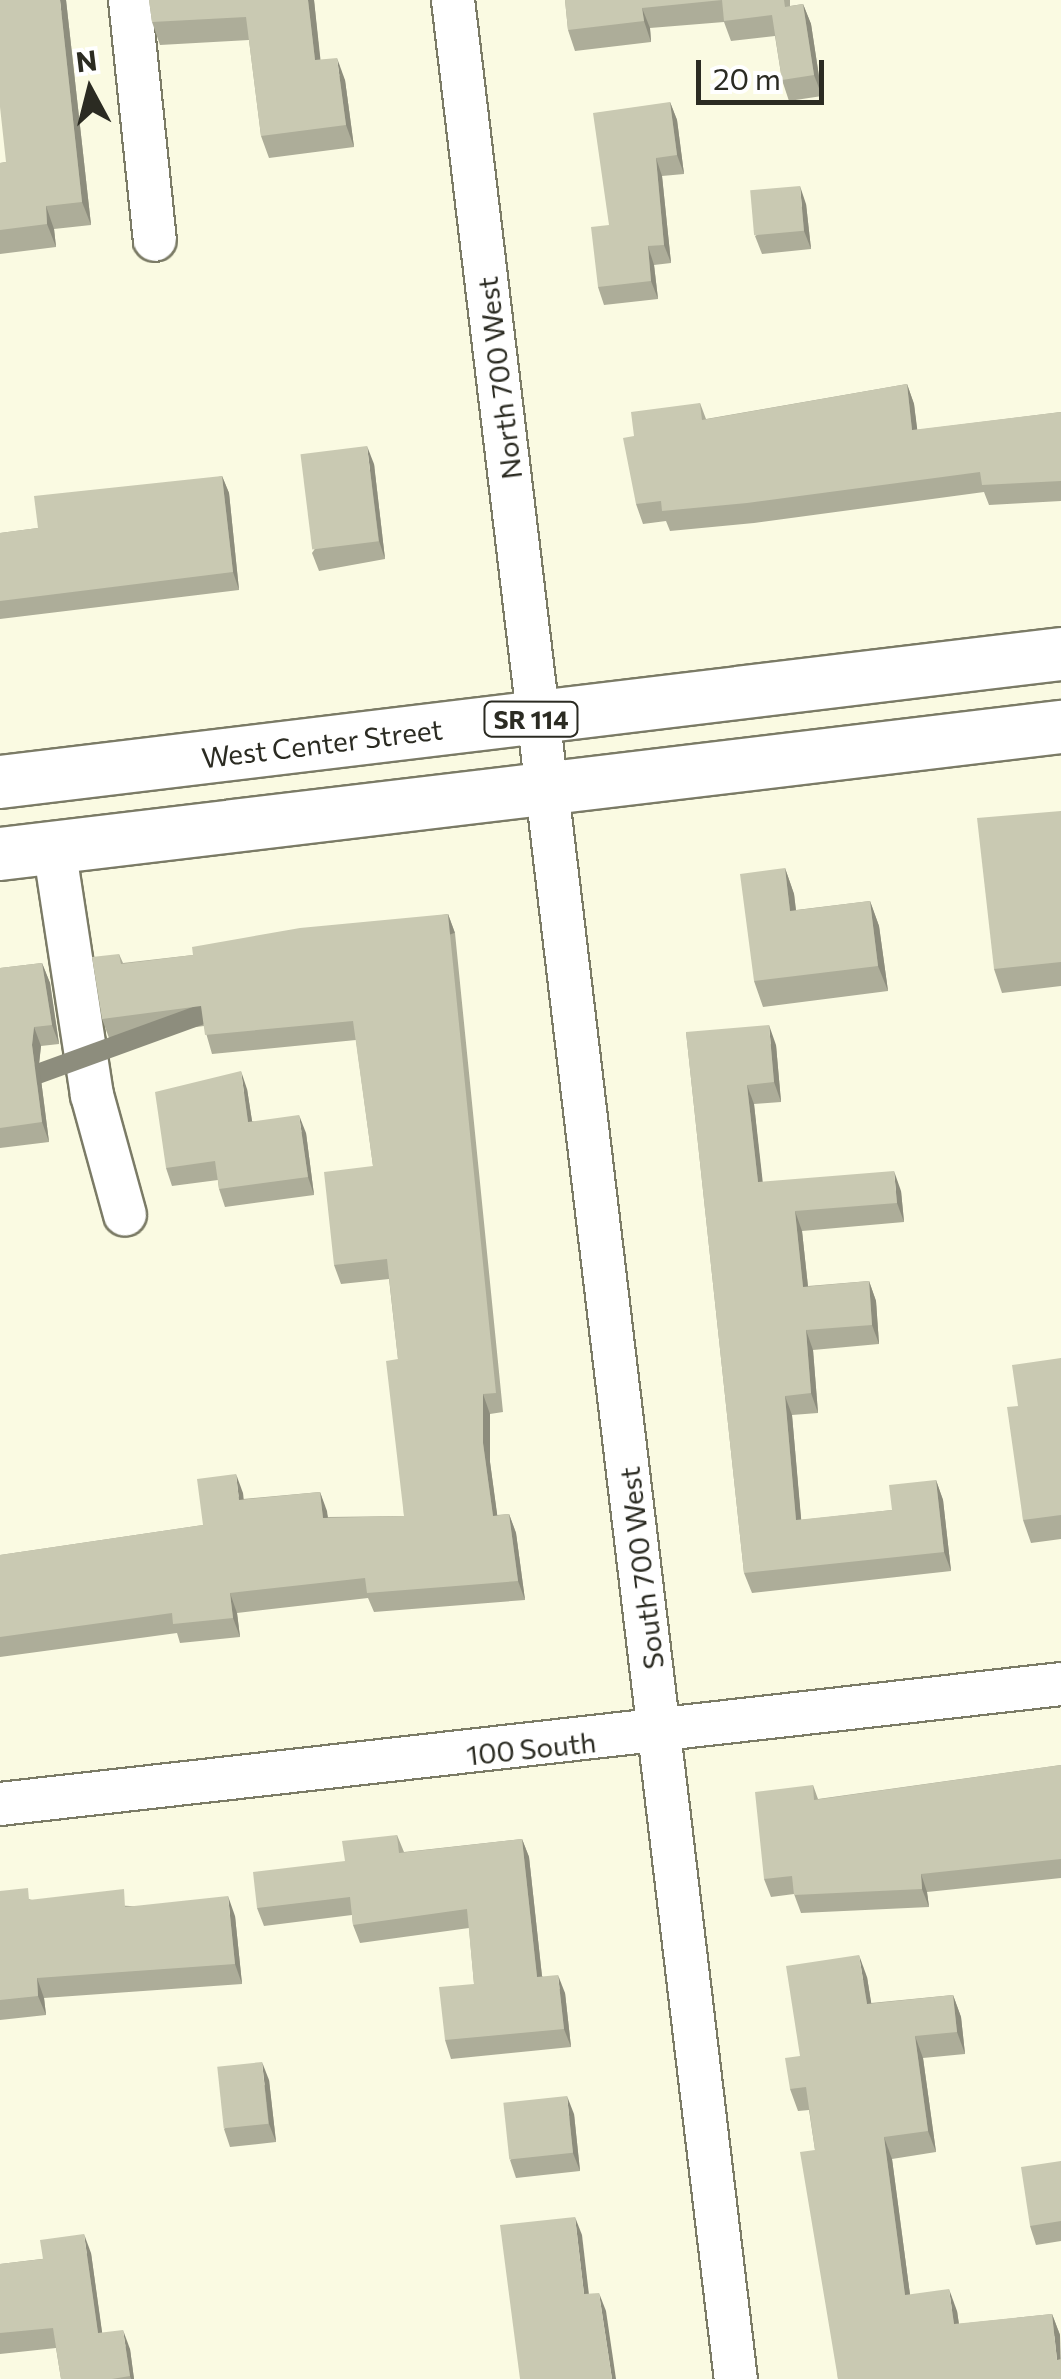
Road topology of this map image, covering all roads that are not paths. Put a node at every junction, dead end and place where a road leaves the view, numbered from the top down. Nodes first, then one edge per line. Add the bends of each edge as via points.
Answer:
1 (130, 0) edge
2 (453, 0) edge
3 (155, 240) dead end
4 (1061, 654) edge
5 (1061, 727) edge
6 (544, 754) junction
7 (0, 782) edge
8 (54, 847) junction
9 (0, 854) edge
10 (125, 1215) dead end
11 (1061, 1684) edge
12 (660, 1734) junction
13 (0, 1804) edge
14 (736, 2379) edge

1 - 3 street
2 - 6 street, North 700 West
4 - 6 main road, West Center Street / SR 114
5 - 6 main road, West Center Street / SR 114
6 - 7 main road, West Center Street / SR 114
6 - 8 main road, West Center Street / SR 114
6 - 12 street, South 700 West
8 - 9 main road, West Center Street / SR 114
8 - 10 street via 92,1094
11 - 12 street, 100 South
12 - 13 street, 100 South
12 - 14 street, South 700 West

